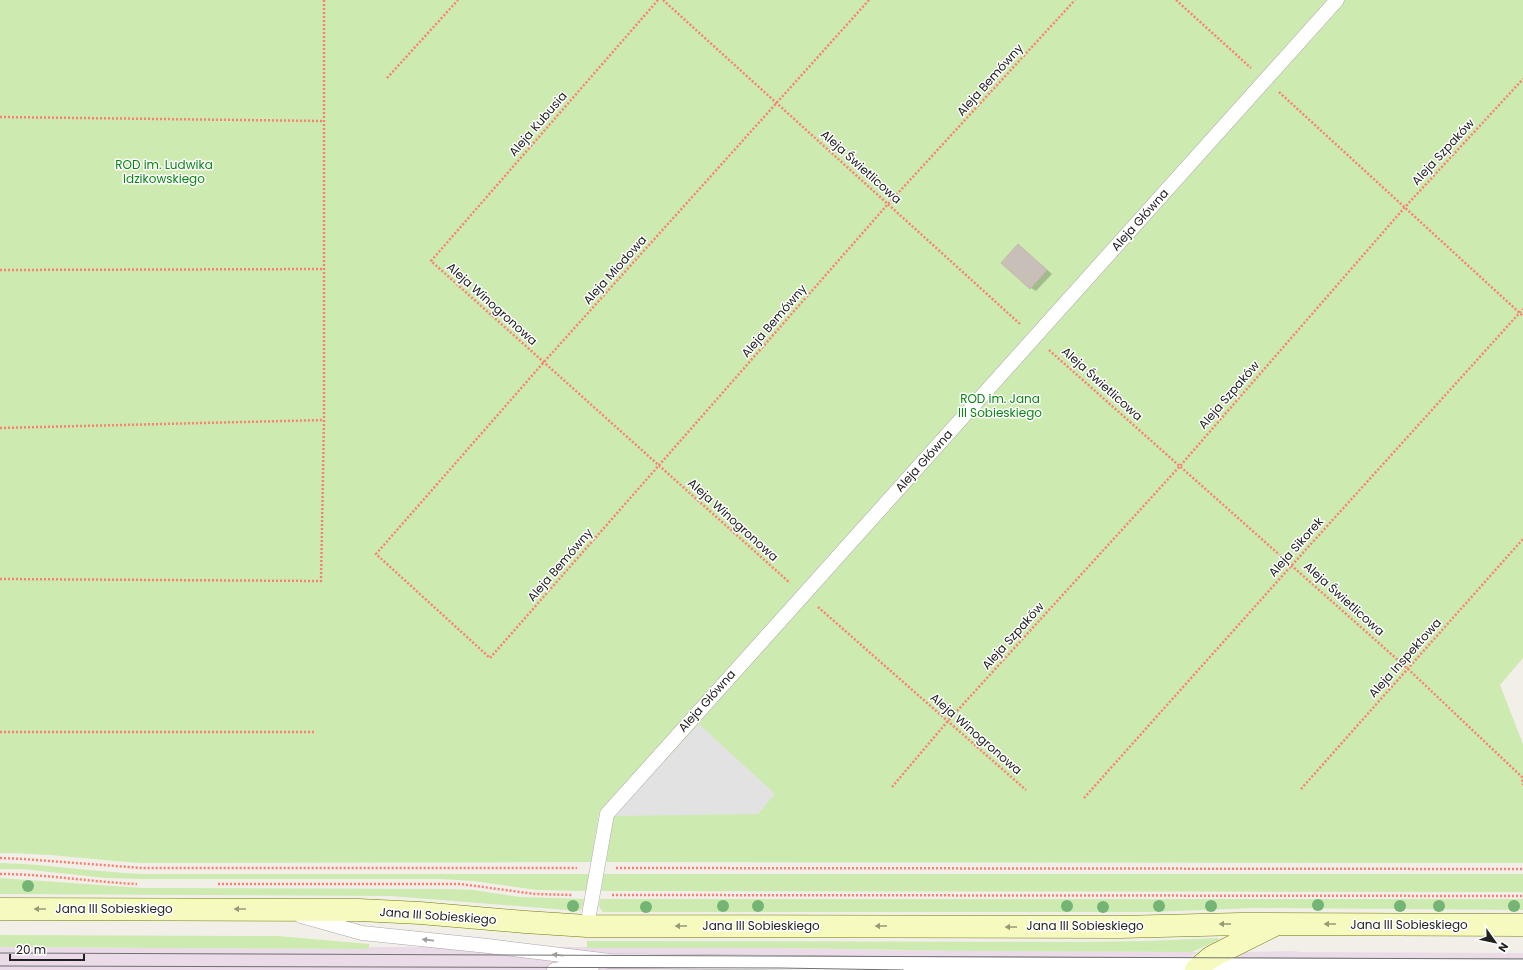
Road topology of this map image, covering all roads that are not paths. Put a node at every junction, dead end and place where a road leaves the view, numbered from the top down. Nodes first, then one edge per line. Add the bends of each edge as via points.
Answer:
1 (1337, 0) edge
2 (0, 909) edge
3 (279, 909) junction
4 (1278, 924) junction
5 (1523, 925) edge
6 (587, 926) junction
7 (610, 961) junction
8 (1523, 966) edge
9 (1199, 967) edge
10 (554, 970) edge

1 - 6 lane, Aleja Główna via 607,814
3 -> 2 main road, Jana III Sobieskiego
3 - 6 main road, Jana III Sobieskiego via 401,912
7 -> 3 lane via 362,933
5 -> 4 main road, Jana III Sobieskiego
4 -> 6 main road, Jana III Sobieskiego via 1120,927
4 - 9 main road via 1228,948
7 - 9 lane
7 - 10 lane
8 - 9 lane

